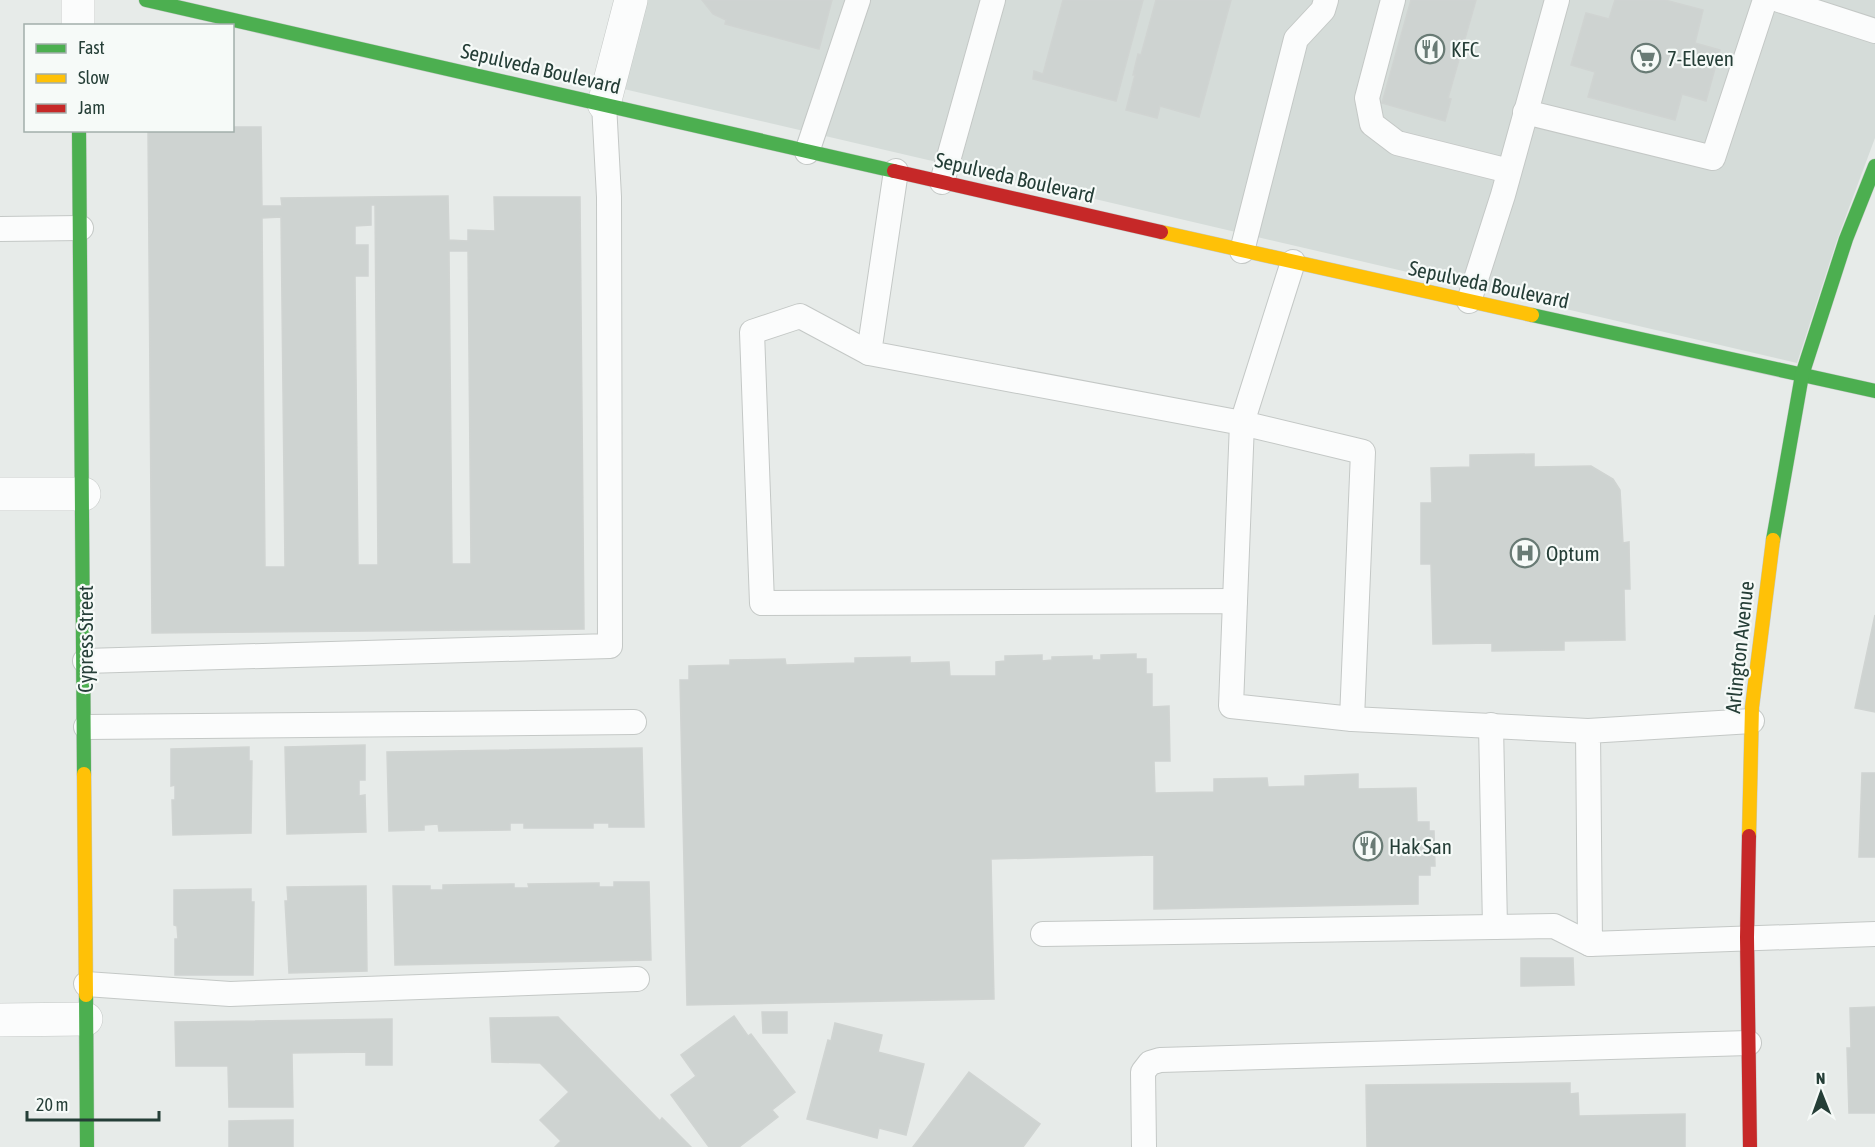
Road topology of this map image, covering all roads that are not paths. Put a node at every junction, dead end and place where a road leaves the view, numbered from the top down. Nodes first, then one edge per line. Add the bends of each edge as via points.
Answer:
1 (78, 0) edge
2 (146, 0) edge
3 (631, 0) edge
4 (858, 0) edge
5 (993, 0) edge
6 (1326, 0) edge
7 (1393, 0) edge
8 (1557, 0) edge
9 (1764, 0) edge
10 (1779, 0) edge
11 (78, 24) edge
12 (1875, 31) edge
13 (604, 104) junction
14 (1525, 112) junction
15 (79, 132) edge
16 (807, 152) junction
17 (1875, 166) edge
18 (896, 171) junction
19 (1509, 171) junction
20 (942, 182) junction
21 (81, 228) junction
22 (0, 229) edge
23 (1242, 251) junction
24 (1293, 262) junction
25 (1469, 301) junction
26 (869, 353) junction
27 (1802, 375) junction
28 (1875, 391) edge
29 (1242, 423) junction
30 (0, 494) edge
31 (84, 494) junction
32 (1235, 601) junction
33 (85, 661) junction
34 (1352, 719) junction
35 (1752, 721) junction
36 (634, 722) dead end
37 (1491, 725) junction
38 (86, 727) junction
39 (1588, 731) junction
40 (1495, 927) junction
41 (1042, 934) dead end
42 (1875, 934) edge
43 (1747, 937) junction
44 (1590, 944) junction
45 (637, 979) dead end
46 (86, 984) junction
47 (86, 1019) junction
48 (0, 1020) edge
49 (1749, 1043) junction
50 (87, 1147) edge
51 (1144, 1147) edge
52 (1750, 1147) edge

1 - 11 street
2 - 13 main road, Sepulveda Boulevard
3 - 13 street
4 - 16 lane
5 - 20 lane
6 - 23 lane via 1323,10 1296,39
7 - 19 lane via 1367,98 1372,124 1397,144
8 - 14 lane
9 - 14 lane via 1713,158
10 - 12 lane
13 - 16 main road, Sepulveda Boulevard
13 - 33 lane via 609,197 610,646
14 - 19 lane
15 - 21 main road, Cypress Street
16 - 18 main road, Sepulveda Boulevard
17 - 27 main road, Arlington Avenue via 1846,239
18 - 20 main road, Sepulveda Boulevard
18 - 26 lane
19 - 25 lane
20 - 23 main road, Sepulveda Boulevard
21 - 22 lane
21 - 31 main road, Cypress Street
23 - 24 main road, Sepulveda Boulevard
24 - 25 main road, Sepulveda Boulevard
24 - 29 lane
25 - 27 main road, Sepulveda Boulevard
26 - 29 lane
26 - 32 lane via 800,316 752,332 762,603
27 - 28 main road, Sepulveda Boulevard
27 - 35 main road, Arlington Avenue via 1771,550
29 - 32 lane
29 - 34 lane via 1363,452
30 - 31 street
31 - 33 main road, Cypress Street
32 - 34 lane via 1231,706
33 - 38 main road, Cypress Street
34 - 37 lane
35 - 39 lane
35 - 43 main road, Arlington Avenue
36 - 38 lane
37 - 39 lane
37 - 40 lane
38 - 46 main road, Cypress Street
39 - 44 lane
40 - 41 lane
40 - 44 lane via 1554,926
42 - 43 lane
43 - 44 lane
43 - 49 main road, Arlington Avenue
45 - 46 lane via 230,994
46 - 47 main road, Cypress Street
47 - 48 street
47 - 50 main road, Cypress Street
49 - 51 lane via 1160,1060 1143,1072
49 - 52 main road, Arlington Avenue

